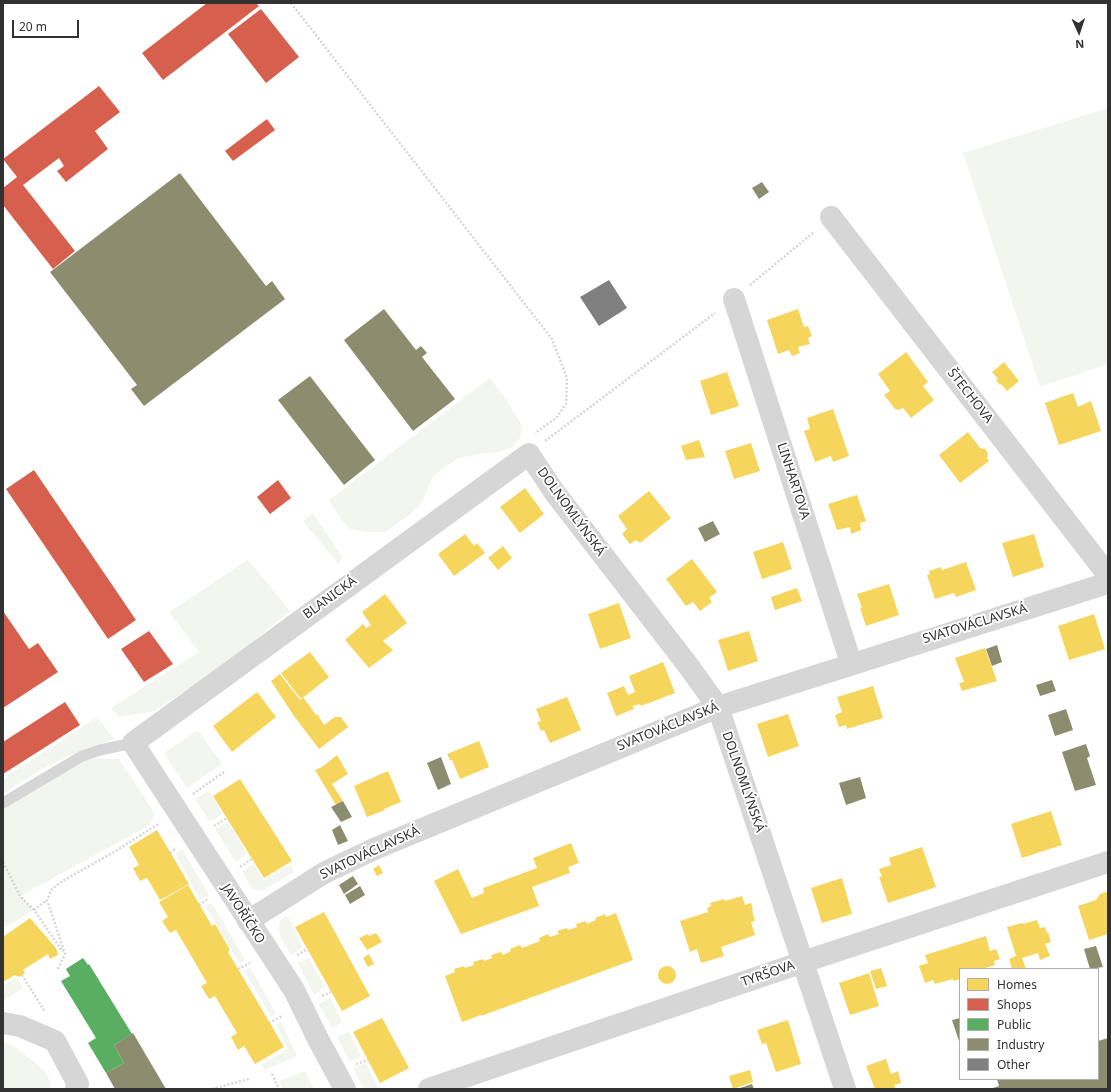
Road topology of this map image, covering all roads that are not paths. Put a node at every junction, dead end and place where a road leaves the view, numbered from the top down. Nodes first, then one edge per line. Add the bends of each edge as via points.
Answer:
1 (831, 217) road end
2 (734, 299) road end
3 (530, 445) joint
4 (1108, 575) edge
5 (1108, 582) edge
6 (851, 663) junction
7 (718, 706) junction
8 (133, 743) junction
9 (3, 803) edge
10 (1108, 862) edge
11 (248, 921) junction
12 (804, 962) junction
13 (12, 1025) edge
14 (76, 1089) edge
15 (345, 1089) edge
16 (429, 1089) edge
17 (845, 1089) edge

1 - 4 street, ŠTECHOVA
2 - 6 street, LINHARTOVA
3 - 7 street, DOLNOMLÝNSKÁ via 555,493
3 - 8 street, BLANICKÁ
5 - 6 street, SVATOVÁCLAVSKÁ
6 - 7 street, SVATOVÁCLAVSKÁ
7 - 11 street, SVATOVÁCLAVSKÁ via 374,849 324,873
7 - 12 street, DOLNOMLÝNSKÁ
8 - 9 lane via 82,756
8 - 11 street, JAVOŘÍČKO
10 - 12 street, TYRŠOVA
11 - 15 street, JAVOŘÍČKO via 294,990
12 - 16 street, TYRŠOVA
12 - 17 street, DOLNOMLÝNSKÁ
13 - 14 street via 56,1041 78,1084

